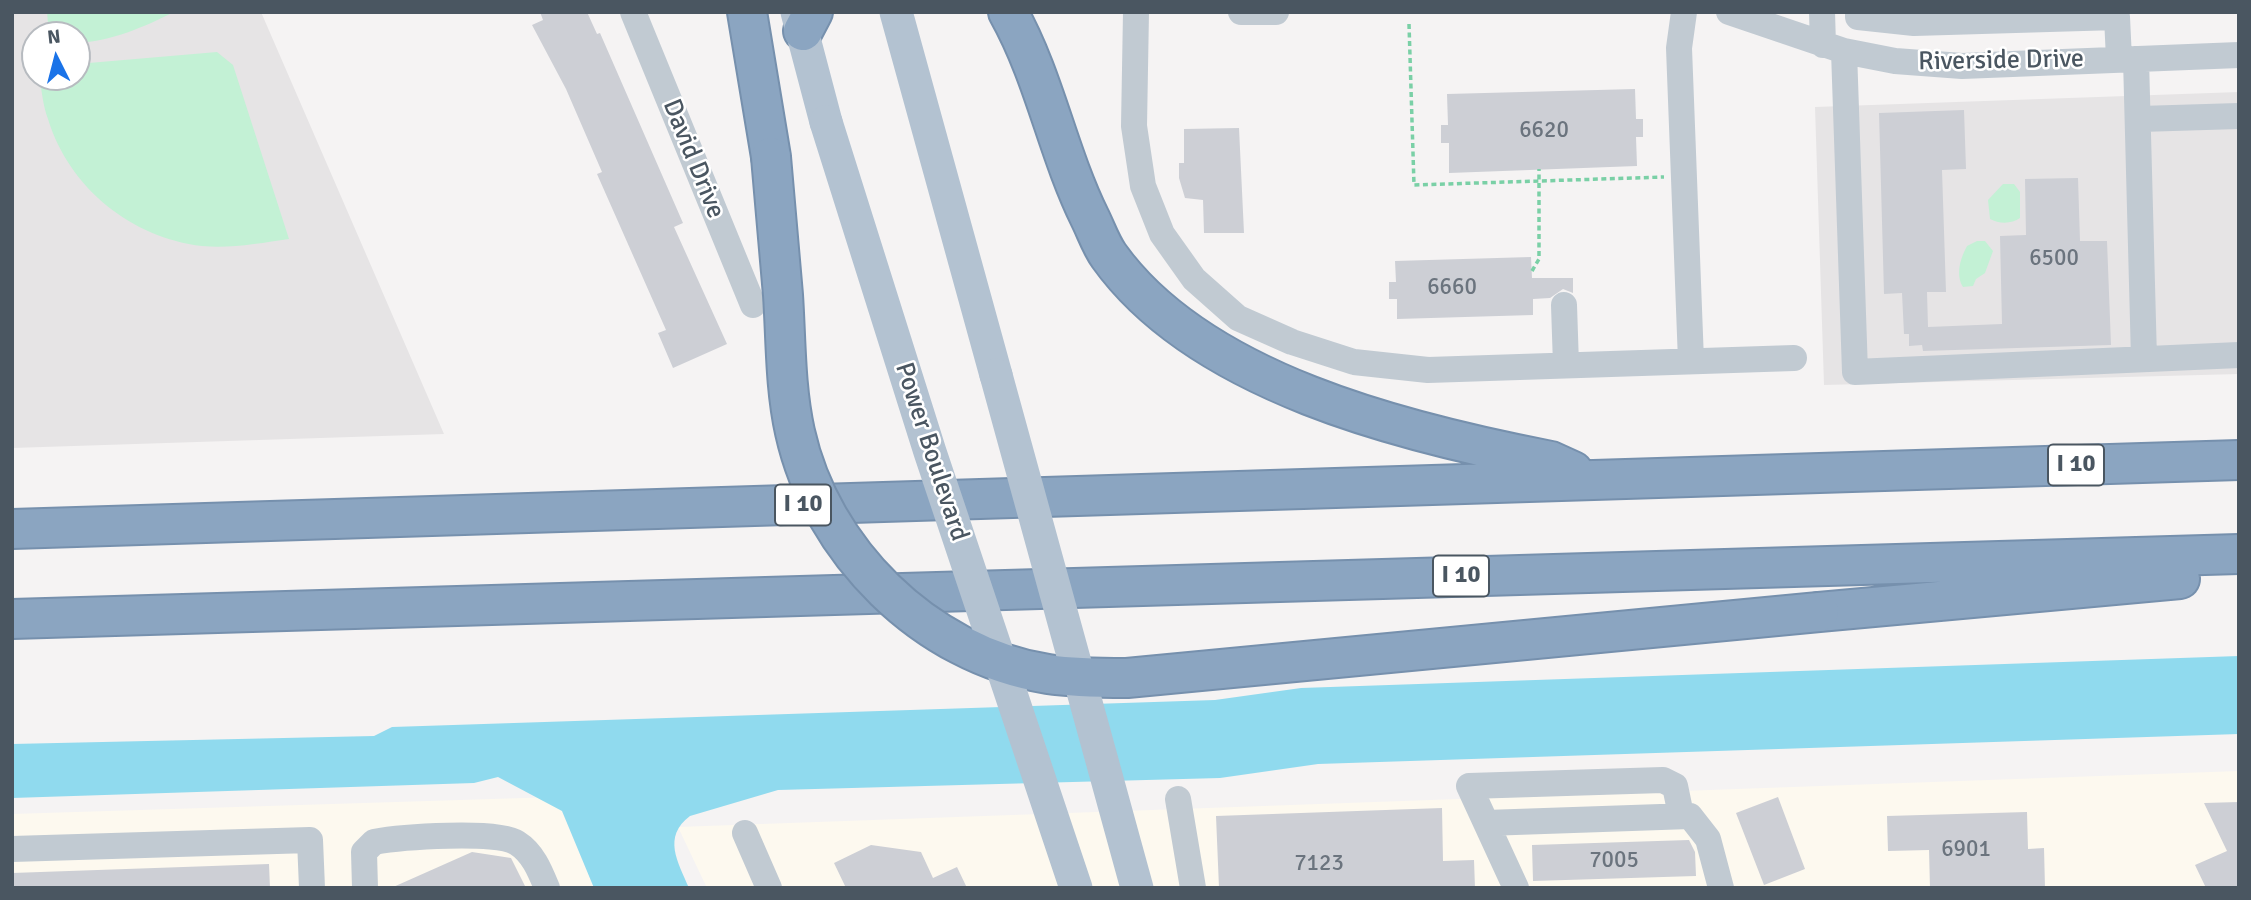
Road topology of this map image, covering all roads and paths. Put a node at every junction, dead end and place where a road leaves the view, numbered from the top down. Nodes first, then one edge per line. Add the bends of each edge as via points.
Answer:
1 (633, 12) edge
2 (747, 12) edge
3 (896, 12) edge
4 (1008, 12) edge
5 (1136, 12) edge
6 (1241, 12) edge
7 (1276, 12) edge
8 (1684, 12) edge
9 (1729, 12) edge
10 (1822, 12) edge
11 (1858, 12) edge
12 (1973, 17) edge
13 (804, 18) edge
14 (1914, 23) junction
15 (1409, 24) dead end
16 (1834, 48) junction
17 (2239, 55) edge
18 (2127, 59) junction
19 (1912, 62) junction
20 (2239, 116) edge
21 (2140, 119) junction
22 (1539, 169) dead end
23 (1684, 177) junction
24 (1538, 182) junction
25 (1532, 271) dead end
26 (753, 305) dead end
27 (1564, 305) dead end
28 (2239, 355) edge
29 (1794, 358) dead end
30 (2144, 359) junction
31 (1691, 362) junction
32 (1566, 365) junction
33 (2239, 460) edge
34 (1594, 481) junction
35 (12, 529) edge
36 (2239, 554) edge
37 (2239, 574) edge
38 (106, 617) junction
39 (12, 620) edge
40 (12, 625) edge
41 (1178, 799) dead end
42 (1681, 815) junction
43 (1486, 823) junction
44 (745, 833) dead end
45 (12, 849) edge
46 (312, 888) edge
47 (365, 888) edge
48 (547, 888) edge
49 (769, 888) edge
50 (1076, 888) edge
51 (1138, 888) edge
52 (1193, 888) edge
53 (1516, 888) edge
54 (1721, 888) edge

1 - 26 street, David Drive
2 - 37 highway, bridge via 771,157 795,431 810,483 834,529 867,572 904,607 970,648 1046,673 1127,678
3 - 51 main road, bridge
4 - 34 highway via 1029,49 1074,186 1108,255 1175,322 1268,378 1369,419 1551,461
5 - 32 street via 1134,126 1143,186 1163,234 1194,279 1238,318 1354,362 1428,370
6 - 7 street
8 - 23 street via 1679,48
9 - 16 street, Riverside Drive
10 - 16 street
11 - 14 street via 1858,17
12 - 14 street
12 - 18 street via 2117,18
13 - 50 main road, Power Boulevard, bridge via 826,122 930,452
14 - 19 street
15 - 24 path via 1414,185
16 - 19 street, Riverside Drive
16 - 30 street via 1855,372
17 - 18 street, Riverside Drive
18 - 19 street, Riverside Drive via 1962,66
18 - 21 street
20 - 21 street
21 - 30 street
22 - 24 path
23 - 24 path
23 - 31 street
24 - 25 path via 1539,259
27 - 32 street
28 - 30 street
29 - 31 street
31 - 32 street
33 - 34 highway, I 10
34 - 35 highway, I 10
36 - 38 highway, I 10
38 - 39 highway, I 10
38 - 40 highway
41 - 52 street
42 - 43 street
42 - 43 street via 1675,786 1663,780 1469,786
42 - 54 street via 1690,816 1708,839
43 - 53 street
44 - 49 street
45 - 46 street via 310,841
47 - 48 street via 364,852 374,842 492,836 514,841 530,853

